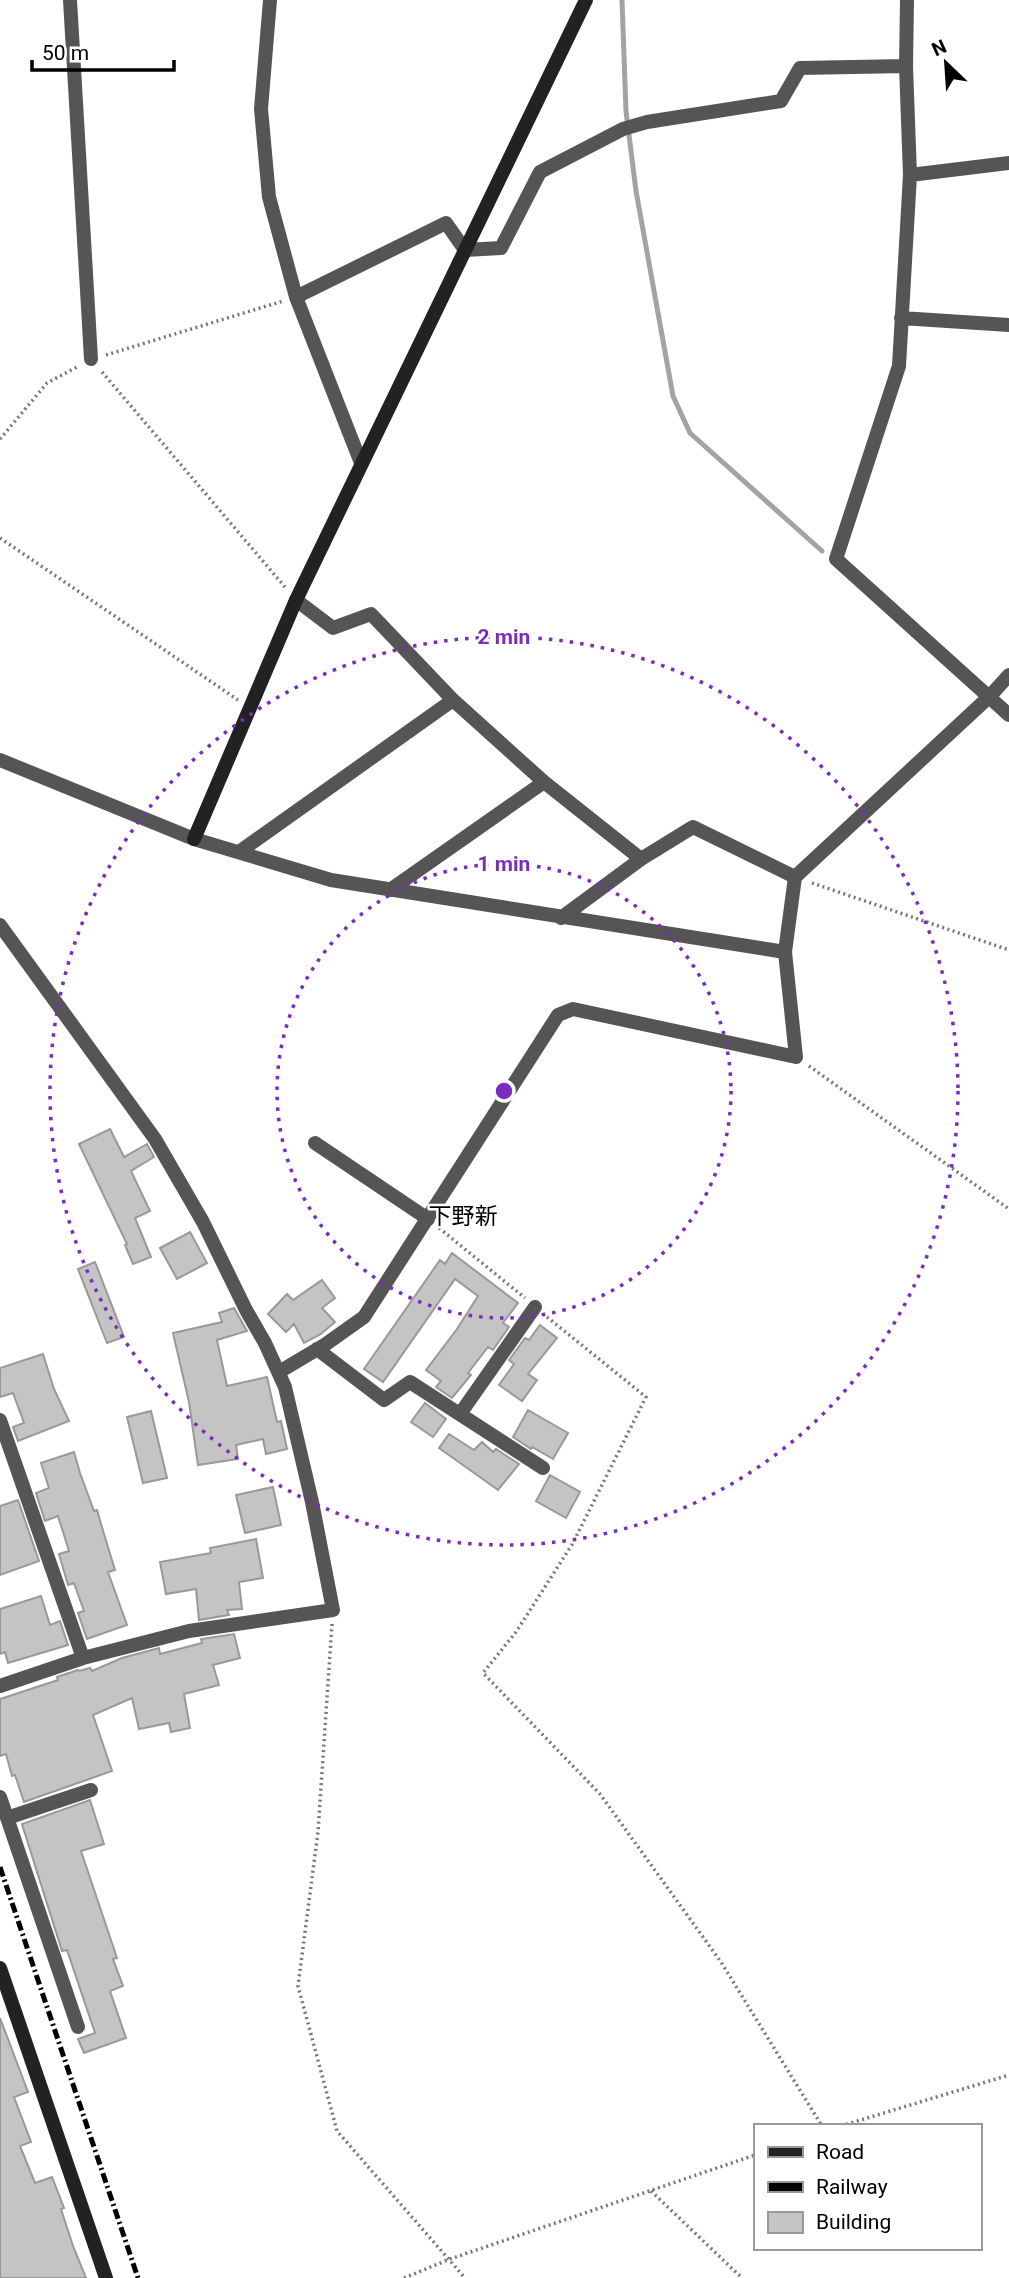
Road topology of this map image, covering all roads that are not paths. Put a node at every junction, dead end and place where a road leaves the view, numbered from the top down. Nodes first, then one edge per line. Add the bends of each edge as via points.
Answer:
1 (70, 0) edge
2 (270, 0) edge
3 (586, 0) edge
4 (907, 0) edge
5 (906, 66) junction
6 (1009, 163) edge
7 (910, 175) junction
8 (465, 250) junction
9 (296, 298) junction
10 (901, 318) junction
11 (1009, 325) edge
12 (91, 359) road end
13 (361, 463) junction
14 (296, 600) junction
15 (1009, 676) edge
16 (990, 696) junction
17 (453, 700) junction
18 (1009, 715) edge
19 (0, 760) edge
20 (544, 782) junction
21 (194, 839) junction
22 (239, 852) junction
23 (642, 859) junction
24 (795, 877) junction
25 (390, 890) junction
26 (561, 918) junction
27 (0, 925) edge
28 (785, 952) junction
29 (315, 1143) dead end
30 (428, 1219) junction
31 (535, 1307) road end
32 (317, 1349) junction
33 (279, 1372) junction
34 (460, 1414) junction
35 (0, 1420) edge
36 (543, 1468) dead end
37 (83, 1658) junction
38 (0, 1686) edge
39 (92, 1790) dead end
40 (0, 1797) edge
41 (7, 1818) junction
42 (1, 1974) edge
43 (78, 2026) dead end
44 (106, 2278) edge

1 - 12 street
2 - 9 street via 261,108 269,197
3 - 8 street
4 - 5 street
5 - 7 street
5 - 8 street via 800,68 781,101 624,129 540,172 501,248
6 - 7 street
7 - 10 street
8 - 9 street via 446,223
8 - 13 street
9 - 13 street
10 - 11 street
10 - 16 street via 899,366 836,559
13 - 14 street
14 - 17 street via 333,628 371,614
14 - 21 street
15 - 16 street
16 - 18 street
16 - 24 street
17 - 20 street
17 - 22 street
19 - 21 street
20 - 23 street
20 - 25 street
21 - 22 street
22 - 25 street via 331,880
23 - 24 street via 693,827
23 - 26 street
24 - 28 street
25 - 26 street
26 - 28 street
27 - 33 street via 155,1139
28 - 30 street via 796,1056 573,1009 558,1015
29 - 30 street
30 - 32 street via 365,1317
31 - 34 street
32 - 33 street
32 - 34 street via 384,1399 410,1382
33 - 37 street via 333,1610 189,1631
34 - 36 street
35 - 37 street
37 - 38 street
39 - 41 street
40 - 41 street
41 - 43 street
42 - 44 street

